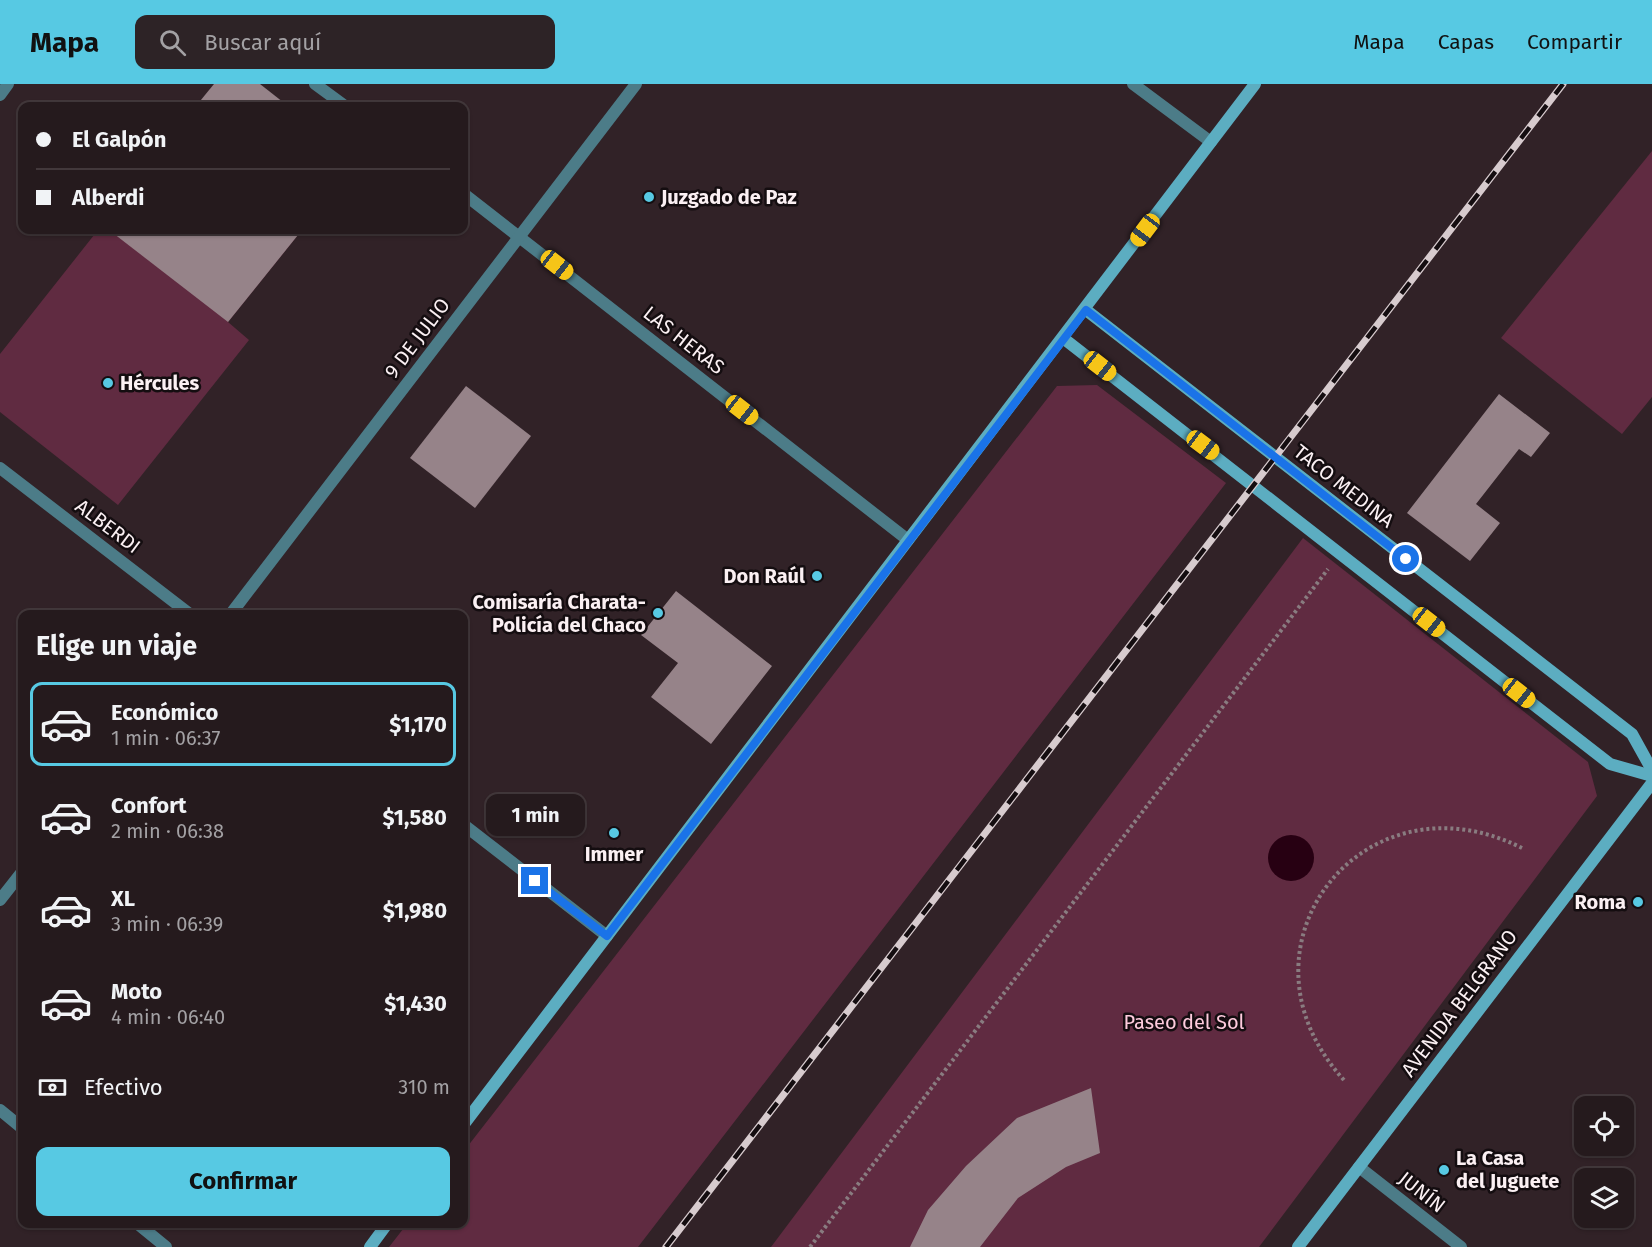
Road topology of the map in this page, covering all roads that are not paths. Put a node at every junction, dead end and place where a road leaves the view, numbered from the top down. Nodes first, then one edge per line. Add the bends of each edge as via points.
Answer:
1 (8, 84) edge
2 (315, 84) edge
3 (636, 84) edge
4 (1133, 84) edge
5 (1255, 84) edge
6 (0, 95) edge
7 (340, 102) edge
8 (1211, 142) junction
9 (468, 197) edge
10 (520, 236) junction
11 (1086, 310) junction
12 (1063, 338) junction
13 (0, 468) edge
14 (908, 540) junction
15 (185, 610) edge
16 (234, 610) edge
17 (1652, 770) edge
18 (1652, 776) edge
19 (1652, 783) edge
20 (468, 828) edge
21 (18, 877) edge
22 (0, 900) edge
23 (607, 936) junction
24 (0, 1110) edge
25 (468, 1119) edge
26 (18, 1125) edge
27 (1359, 1167) junction
28 (143, 1228) edge
29 (384, 1228) edge
30 (166, 1247) edge
31 (370, 1247) edge
32 (1298, 1247) edge
33 (1461, 1247) edge

1 - 6 street
2 - 7 street
3 - 10 street, 9 DE JULIO
4 - 8 street
5 - 8 main road
8 - 11 main road
9 - 10 street, LAS HERAS
10 - 14 street, LAS HERAS
10 - 16 street, 9 DE JULIO
11 - 12 main road
11 - 17 main road, TACO MEDINA via 1632,734
12 - 14 main road
12 - 18 main road via 1610,764
13 - 15 street, ALBERDI
14 - 23 main road
19 - 27 main road, AVENIDA BELGRANO
20 - 23 street
21 - 22 street
23 - 25 main road
24 - 26 street
27 - 32 main road, AVENIDA BELGRANO
27 - 33 street, JUNÍN
28 - 30 street
29 - 31 main road

